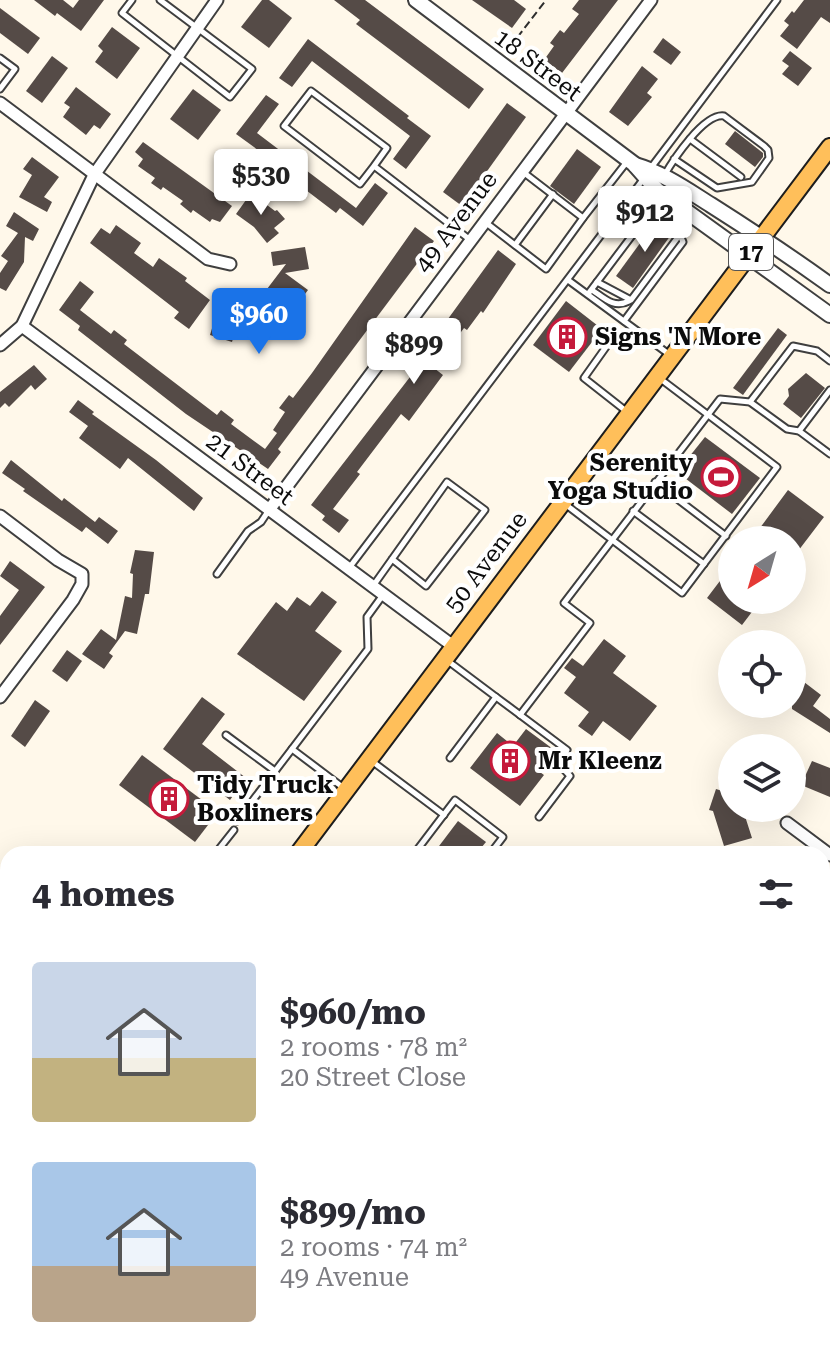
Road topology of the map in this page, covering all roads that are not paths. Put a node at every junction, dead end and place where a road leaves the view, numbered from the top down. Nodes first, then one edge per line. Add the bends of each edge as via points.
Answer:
1 (132, 0) edge
2 (160, 0) edge
3 (217, 0) edge
4 (416, 0) edge
5 (651, 0) edge
6 (777, 0) edge
7 (196, 28) junction
8 (177, 54) junction
9 (0, 58) edge
10 (0, 89) edge
11 (0, 103) edge
12 (566, 112) junction
13 (690, 139) junction
14 (830, 147) edge
15 (674, 159) junction
16 (631, 162) junction
17 (374, 166) junction
18 (522, 171) junction
19 (94, 175) junction
20 (741, 177) dead end
21 (654, 178) junction
22 (553, 194) junction
23 (650, 208) junction
24 (583, 218) junction
25 (484, 222) junction
26 (681, 233) junction
27 (762, 237) junction
28 (470, 240) junction
29 (515, 245) junction
30 (749, 256) junction
31 (230, 264) dead end
32 (568, 280) junction
33 (597, 282) junction
34 (830, 285) edge
35 (590, 292) junction
36 (631, 300) junction
37 (830, 315) edge
38 (624, 321) junction
39 (22, 326) junction
40 (611, 340) dead end
41 (0, 345) edge
42 (673, 356) junction
43 (830, 361) edge
44 (658, 376) junction
45 (830, 390) edge
46 (750, 402) junction
47 (629, 414) junction
48 (708, 414) junction
49 (799, 431) junction
50 (830, 454) edge
51 (655, 482) junction
52 (562, 502) junction
53 (269, 510) junction
54 (633, 511) junction
55 (0, 516) edge
56 (733, 526) edge
57 (718, 530) edge
58 (612, 539) junction
59 (718, 546) edge
60 (392, 559) junction
61 (704, 564) junction
62 (349, 569) junction
63 (217, 574) dead end
64 (372, 586) junction
65 (383, 595) junction
66 (448, 652) junction
67 (0, 697) edge
68 (496, 697) junction
69 (520, 715) junction
70 (226, 735) dead end
71 (292, 749) junction
72 (450, 758) dead end
73 (369, 759) junction
74 (275, 771) junction
75 (346, 789) junction
76 (444, 815) junction
77 (539, 817) dead end
78 (237, 821) dead end
79 (787, 823) dead end
80 (234, 830) dead end
81 (221, 846) edge
82 (304, 846) edge
83 (420, 846) edge
84 (496, 846) edge
85 (818, 846) edge

1 - 8 lane via 122,13
2 - 7 lane
3 - 7 street
4 - 12 street, 18 Street
5 - 12 street, 49 Avenue
6 - 21 lane
7 - 8 street
7 - 8 lane via 252,69 230,97
8 - 19 street
9 - 10 lane via 15,69
11 - 19 street
12 - 16 street, 18 Street
12 - 18 street, 49 Avenue
13 - 15 lane
13 - 15 lane via 709,119 724,116 768,150 769,158 752,182 717,188
13 - 20 lane
14 - 27 main road, 50 Avenue / 17
15 - 21 lane
16 - 21 street, 18 Street
16 - 24 lane
17 - 17 lane via 387,148 311,91 284,126 360,184
17 - 28 lane
18 - 22 lane
18 - 25 street, 49 Avenue
19 - 31 street via 208,259
19 - 39 street
21 - 23 lane
21 - 27 street, 18 Street
21 - 30 street, 18 Street
21 - 32 lane
22 - 24 lane
22 - 29 lane
23 - 26 lane
23 - 33 lane
24 - 29 lane via 546,269
25 - 28 street, 49 Avenue
25 - 29 lane
26 - 36 lane
26 - 38 lane via 680,249
27 - 30 main road, 50 Avenue / 17
27 - 34 street, 18 Street
28 - 53 street, 49 Avenue
30 - 37 street, 18 Street
30 - 42 main road, 50 Avenue / 17
32 - 35 lane
32 - 62 lane
33 - 35 lane
33 - 36 lane
35 - 36 lane via 612,304
35 - 38 lane
38 - 42 lane
39 - 41 street
39 - 53 street, 21 Street
40 - 47 lane via 584,378
42 - 44 main road, 50 Avenue / 17
43 - 46 lane via 817,351 793,346
44 - 47 main road, 50 Avenue / 17
44 - 48 lane
45 - 49 lane
46 - 48 lane via 720,399
46 - 49 lane via 787,429
47 - 52 main road, 50 Avenue / 17
48 - 51 lane
48 - 56 lane via 777,467
49 - 50 lane
51 - 54 lane
51 - 57 lane
52 - 58 lane
52 - 66 main road, 50 Avenue / 17
53 - 62 street, 21 Street
53 - 63 lane
54 - 58 lane
54 - 61 lane
55 - 67 street via 82,574 73,600
58 - 61 lane via 682,593
58 - 69 lane via 564,603 590,623
59 - 61 lane
60 - 60 lane via 447,482 485,510 426,586
60 - 64 lane
62 - 64 street, 21 Street
64 - 65 street, 21 Street
65 - 66 street, 21 Street
65 - 71 lane via 367,617 368,649
66 - 68 lane
66 - 73 main road, 50 Avenue / 17
68 - 69 lane
68 - 72 lane
69 - 77 lane via 567,750 558,763 570,776
70 - 74 lane
71 - 74 lane
71 - 75 lane
73 - 75 main road, 50 Avenue / 17
73 - 76 lane
74 - 78 lane
75 - 82 main road, 50 Avenue / 17
76 - 83 lane
76 - 84 lane via 455,800 503,837
79 - 85 street
80 - 81 lane

